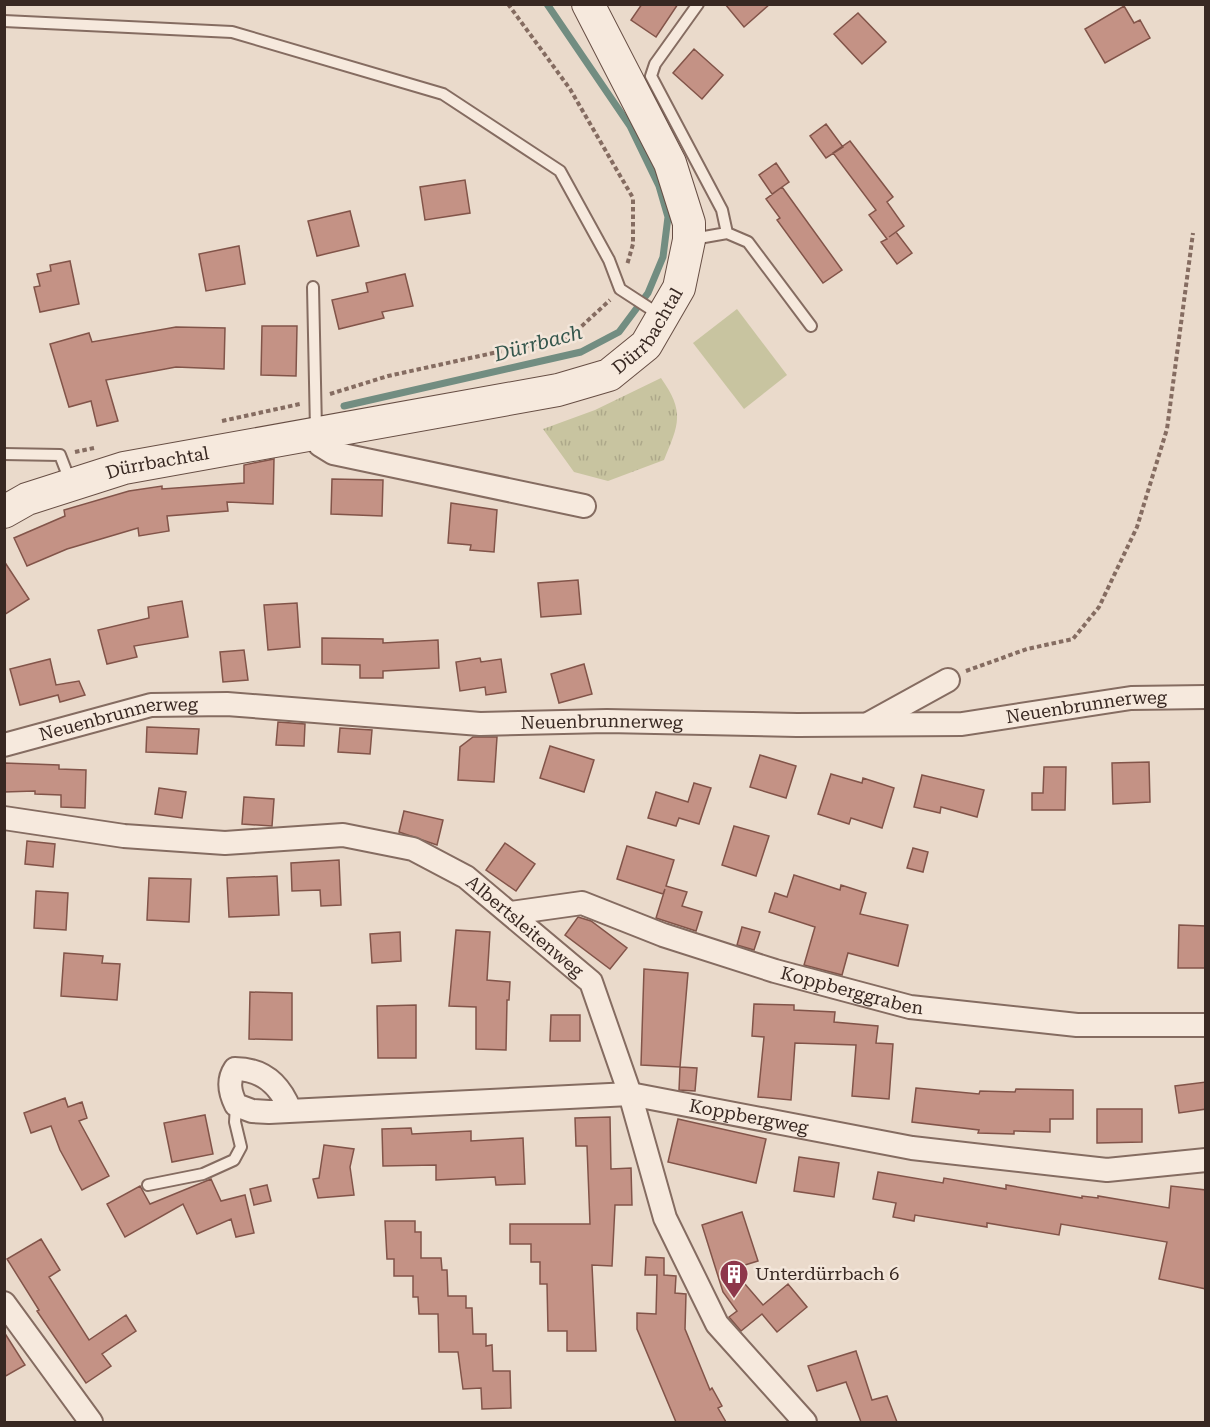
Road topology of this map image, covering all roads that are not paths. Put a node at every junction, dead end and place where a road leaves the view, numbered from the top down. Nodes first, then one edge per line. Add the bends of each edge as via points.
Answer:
1 (588, 4) edge
2 (698, 4) edge
3 (4, 21) edge
4 (727, 233) junction
5 (689, 240) junction
6 (313, 287) dead end
7 (653, 311) junction
8 (811, 326) dead end
9 (316, 432) junction
10 (4, 454) edge
11 (71, 484) junction
12 (585, 506) dead end
13 (4, 512) edge
14 (948, 680) road end
15 (1206, 697) edge
16 (867, 725) junction
17 (4, 745) edge
18 (4, 818) edge
19 (511, 913) junction
20 (1206, 1025) edge
21 (630, 1094) junction
22 (236, 1105) junction
23 (290, 1110) junction
24 (1206, 1160) edge
25 (147, 1185) dead end
26 (4, 1304) edge
27 (91, 1422) edge
28 (805, 1422) edge

1 - 5 street, Dürrbachtal via 670,163 689,223
2 - 4 lane via 655,64 651,76 722,210
3 - 7 lane via 232,32 443,94 560,171 623,290
4 - 5 lane
4 - 8 lane via 748,242
5 - 7 street, Dürrbachtal via 679,288
6 - 9 lane
7 - 9 street, Dürrbachtal via 646,345 609,375 558,390
9 - 11 street, Dürrbachtal via 124,468
9 - 12 street via 320,445 333,453
10 - 11 lane via 60,455
11 - 13 street, Dürrbachtal via 27,499
14 - 16 street
15 - 16 street, Neuenbrunnerweg via 1131,698 962,724
16 - 17 street, Neuenbrunnerweg via 607,721 480,724 227,704 151,705
18 - 19 street, Albertsleitenweg via 124,836 225,843 343,835 413,849 466,877
19 - 20 street, Koppberggraben via 582,903 663,935 775,971 910,1007 1077,1025
19 - 21 street, Albertsleitenweg via 591,982
21 - 23 street, Koppbergweg
21 - 24 street, Koppbergweg via 912,1148 1107,1170
21 - 28 street, Albertsleitenweg via 665,1218 717,1324
22 - 23 street, Koppbergweg via 252,1111
22 - 23 street via 231,1096 230,1077 235,1069 253,1069 283,1092
22 - 25 lane via 235,1122 241,1147 234,1160 203,1174
26 - 27 street

